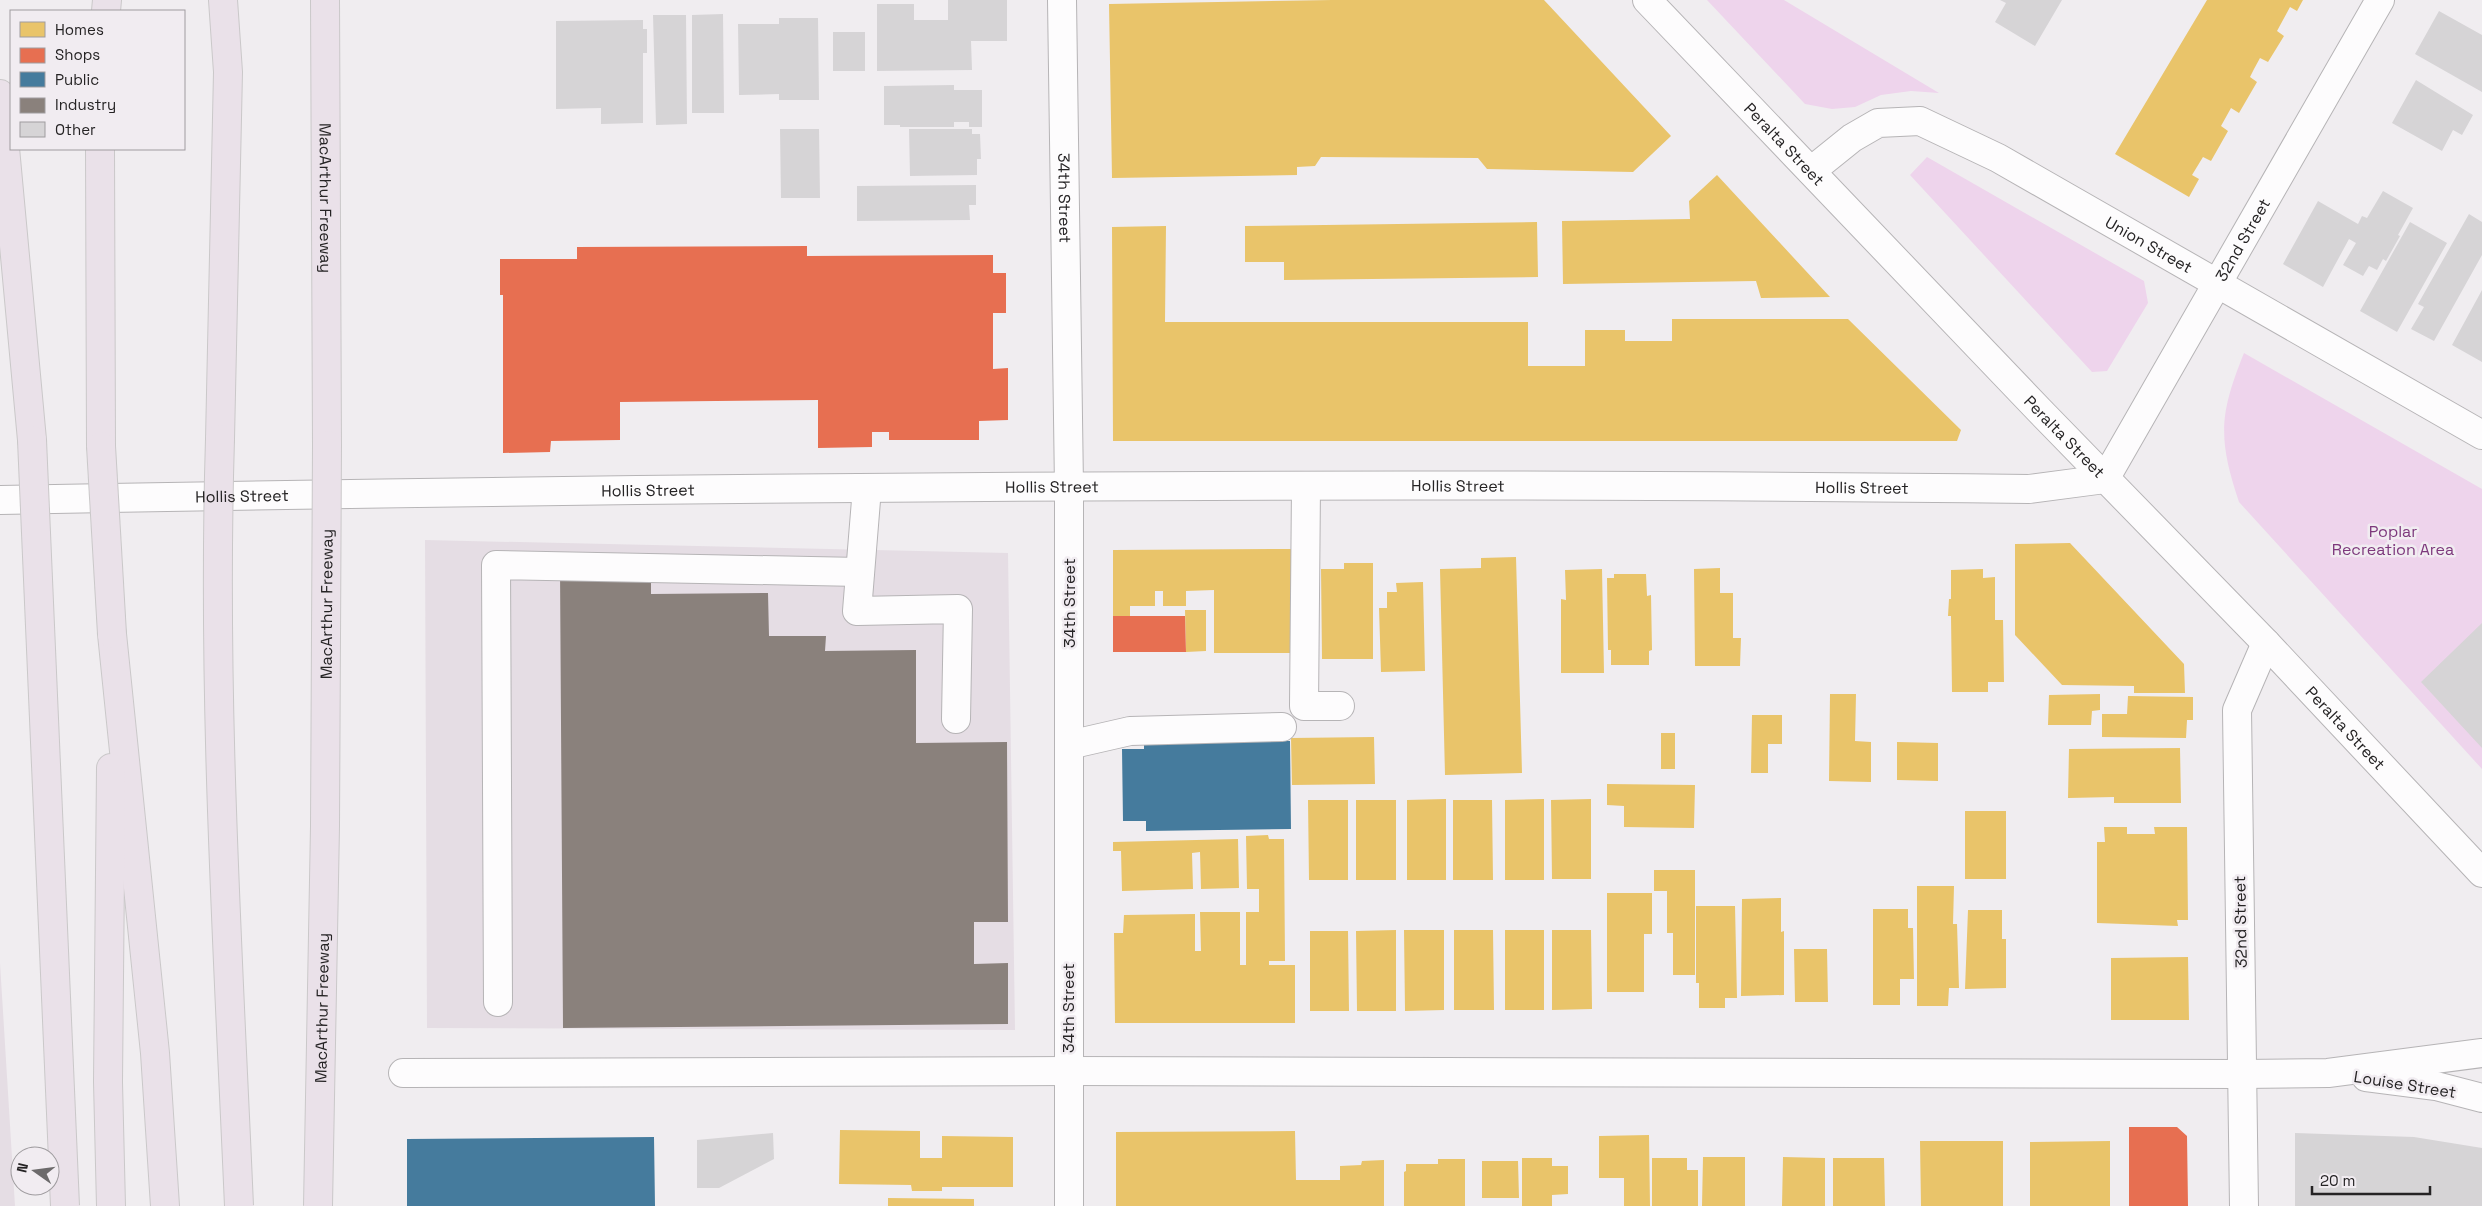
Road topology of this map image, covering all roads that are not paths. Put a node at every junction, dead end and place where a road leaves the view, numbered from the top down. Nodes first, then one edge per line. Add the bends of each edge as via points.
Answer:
1 (223, 0) edge
2 (325, 0) edge
3 (1062, 0) edge
4 (1648, 0) edge
5 (2380, 0) edge
6 (0, 94) edge
7 (100, 150) edge
8 (1811, 171) junction
9 (2217, 284) junction
10 (2482, 435) edge
11 (2105, 479) junction
12 (1069, 487) junction
13 (1306, 487) junction
14 (867, 488) junction
15 (0, 500) edge
16 (860, 572) junction
17 (112, 634) junction
18 (2266, 643) junction
19 (1340, 706) dead end
20 (956, 719) dead end
21 (1282, 727) dead end
22 (1069, 745) junction
23 (2482, 873) edge
24 (498, 1002) dead end
25 (2482, 1053) edge
26 (1068, 1071) junction
27 (403, 1073) dead end
28 (2328, 1073) junction
29 (2242, 1074) junction
30 (2482, 1098) edge
31 (65, 1206) edge
32 (111, 1206) edge
33 (165, 1206) edge
34 (239, 1206) edge
35 (318, 1206) edge
36 (1068, 1206) edge
37 (2244, 1206) edge

1 - 34 highway, bridge via 228,72 218,578 220,760
2 - 35 highway, MacArthur Freeway, bridge via 325,817
3 - 12 street, 34th Street
4 - 8 street, Peralta Street
5 - 9 street, 32nd Street
6 - 31 highway, bridge via 32,440
7 - 17 highway, bridge via 101,446
8 - 9 street, Union Street via 1852,138 1878,124 1920,121 1998,158
8 - 11 street, Peralta Street
9 - 10 street, Union Street
9 - 11 street, 32nd Street
11 - 13 street, Hollis Street via 2029,489
11 - 18 street, Peralta Street
12 - 13 street, Hollis Street
12 - 14 street, Hollis Street
12 - 22 street, 34th Street
13 - 19 street via 1304,706
14 - 15 street, Hollis Street
14 - 16 street
16 - 20 street via 858,611 958,609
16 - 24 street via 496,564
17 - 32 highway via 108,1082
17 - 33 highway via 155,1053
18 - 23 street, Peralta Street
18 - 29 street, 32nd Street via 2237,710
21 - 22 street via 1130,731
22 - 26 street, 34th Street
25 - 28 street, Louise Street
26 - 27 street, Louise Street
26 - 29 street, Louise Street
26 - 36 street, 34th Street
28 - 29 street, Louise Street
28 - 30 street, Louise Street via 2436,1086
29 - 37 street, 32nd Street

